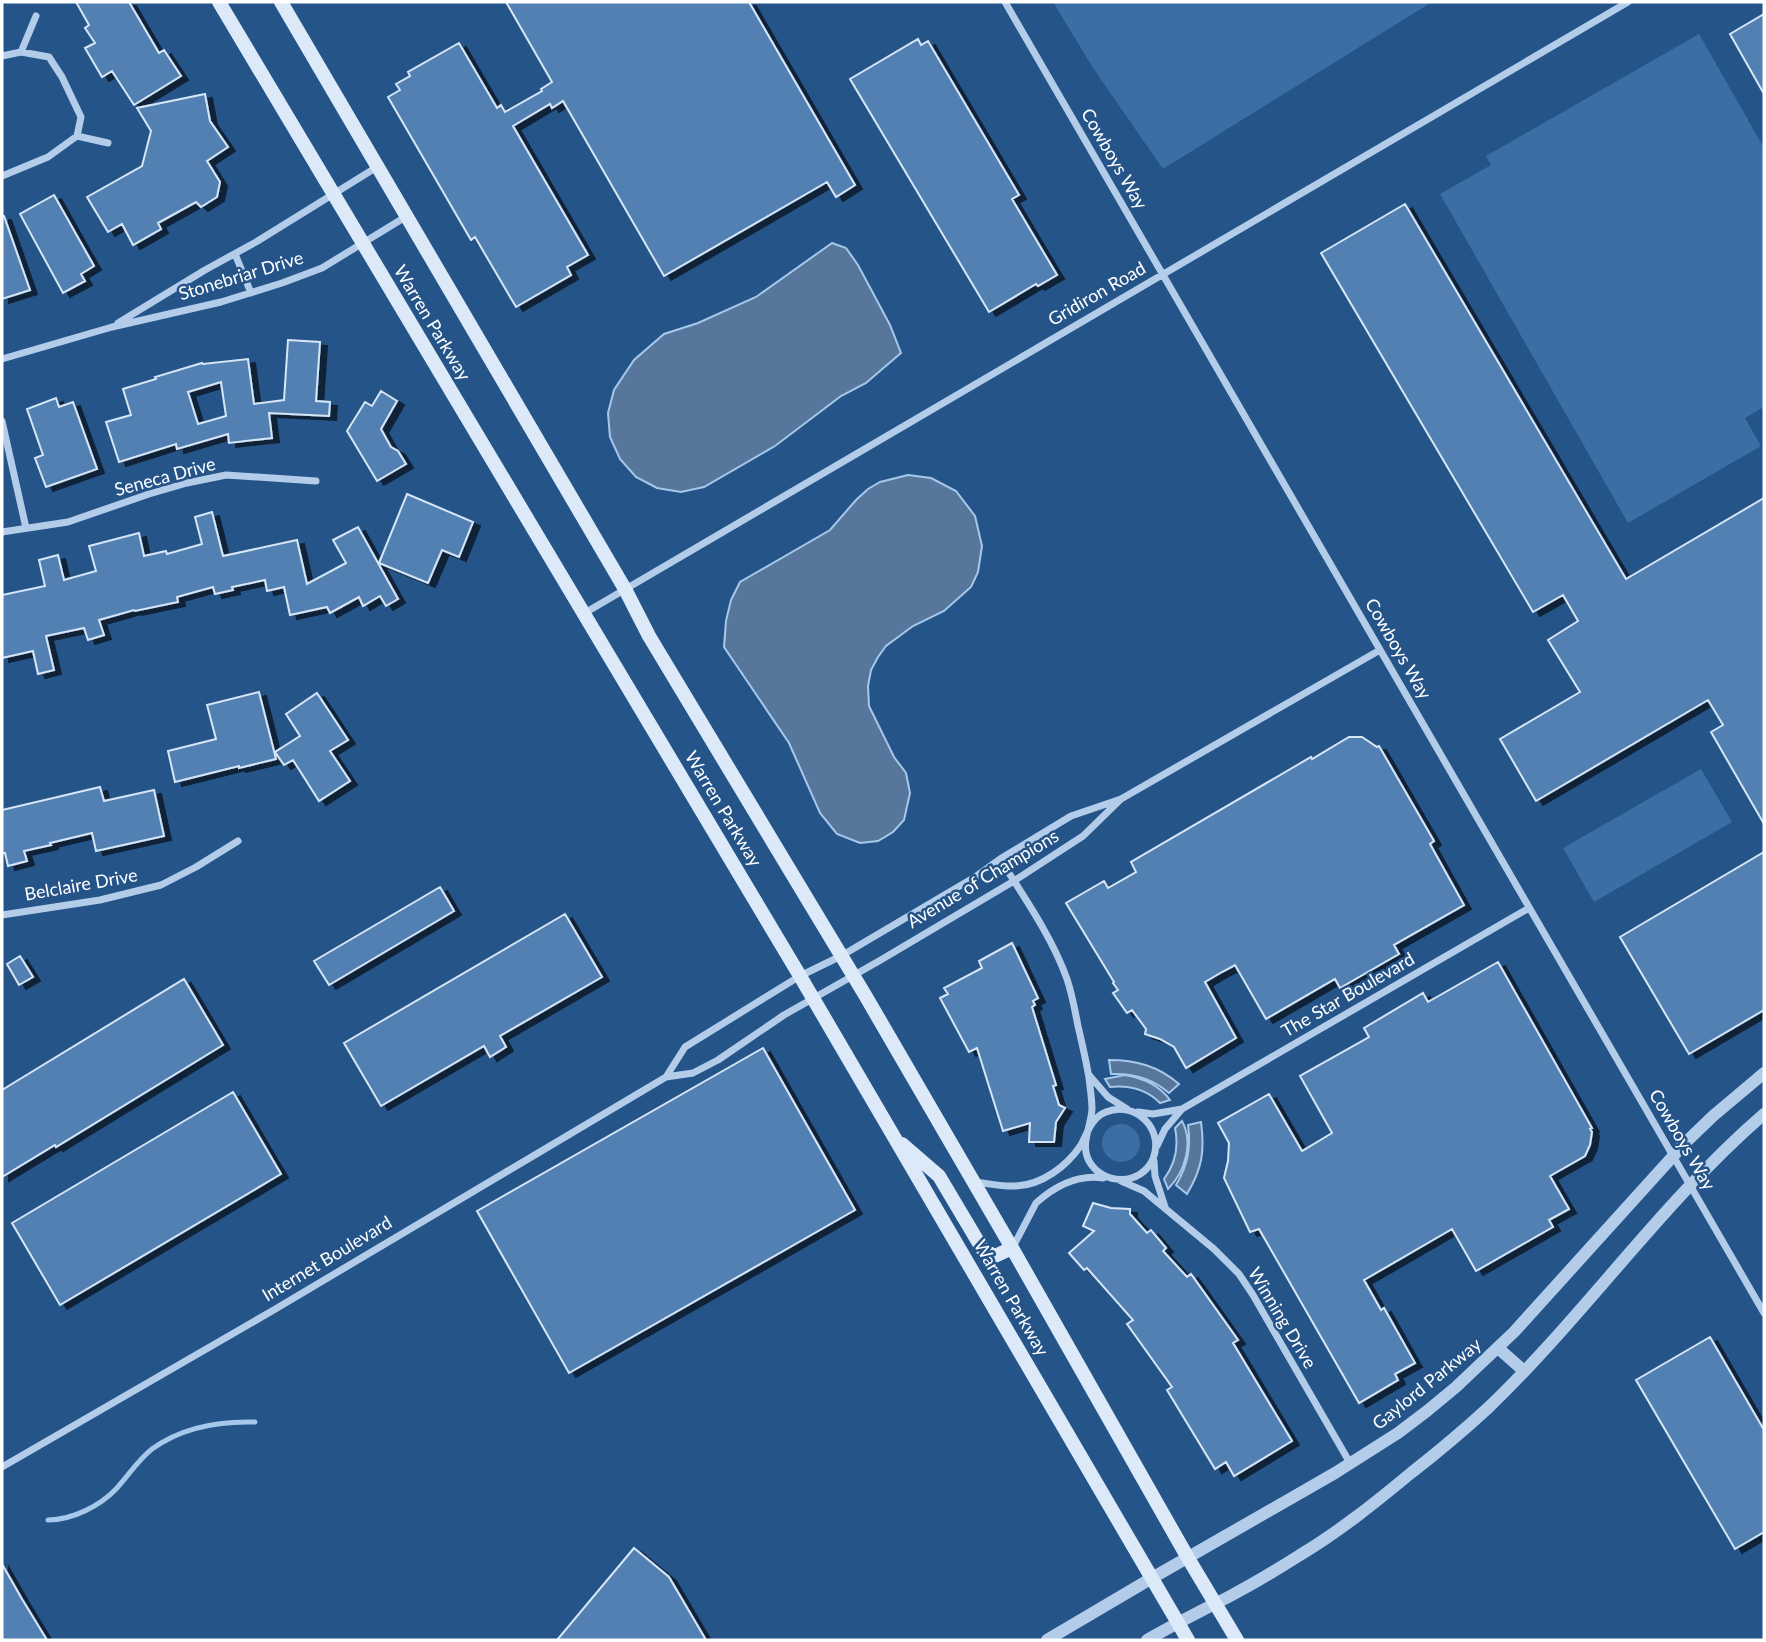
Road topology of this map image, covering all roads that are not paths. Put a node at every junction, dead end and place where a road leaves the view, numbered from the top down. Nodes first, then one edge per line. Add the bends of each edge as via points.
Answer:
1 (219, 2) edge
2 (281, 2) edge
3 (1004, 2) edge
4 (1628, 2) edge
5 (36, 16) dead end
6 (21, 52) junction
7 (2, 56) edge
8 (77, 136) junction
9 (108, 143) dead end
10 (378, 167) junction
11 (2, 176) edge
12 (334, 195) junction
13 (407, 216) junction
14 (363, 244) junction
15 (235, 254) junction
16 (1163, 274) junction
17 (251, 293) junction
18 (112, 327) junction
19 (2, 359) edge
20 (2, 421) edge
21 (316, 481) dead end
22 (26, 528) junction
23 (2, 532) edge
24 (625, 589) junction
25 (583, 614) junction
26 (1380, 650) junction
27 (1121, 799) junction
28 (238, 841) dead end
29 (1000, 859) junction
30 (1014, 881) junction
31 (1529, 908) junction
32 (2, 915) edge
33 (841, 956) junction
34 (800, 976) junction
35 (853, 976) junction
36 (813, 998) junction
37 (1764, 1073) edge
38 (1088, 1075) junction
39 (666, 1077) junction
40 (1182, 1109) junction
41 (1131, 1111) junction
42 (1764, 1114) edge
43 (1087, 1132) junction
44 (895, 1139) junction
45 (1155, 1152) junction
46 (1673, 1156) junction
47 (1055, 1171) junction
48 (1116, 1180) junction
49 (974, 1182) junction
50 (1063, 1185) junction
51 (1690, 1185) junction
52 (1165, 1207) junction
53 (1012, 1248) junction
54 (1764, 1313) edge
55 (1498, 1348) junction
56 (1524, 1371) junction
57 (1350, 1463) junction
58 (2, 1467) edge
59 (1188, 1558) junction
60 (1152, 1578) junction
61 (1216, 1603) junction
62 (1178, 1622) junction
63 (1047, 1640) edge
64 (1147, 1640) edge
65 (1188, 1640) edge
66 (1237, 1640) edge

1 - 12 main road, Warren Parkway
2 - 10 main road, Warren Parkway
3 - 16 street, Cowboys Way
4 - 16 street, Gridiron Road
5 - 6 street
6 - 7 street
6 - 8 street via 49,57 81,117
8 - 9 street
8 - 11 street via 48,158
10 - 12 street, Stonebriar Drive
10 - 13 main road, Warren Parkway
12 - 14 main road, Warren Parkway
12 - 15 street, Stonebriar Drive
13 - 14 street, Stonebriar Drive
13 - 24 main road, Warren Parkway
14 - 17 street, Stonebriar Drive via 322,268
14 - 25 main road, Warren Parkway
15 - 17 street
15 - 18 street, Stonebriar Drive
16 - 24 street, Gridiron Road
16 - 26 street, Cowboys Way
17 - 18 street, Stonebriar Drive
18 - 19 street, Stonebriar Drive
20 - 22 street
21 - 22 street, Seneca Drive via 226,475 149,494 68,522
22 - 23 street, Seneca Drive
24 - 25 street, Gridiron Road
24 - 33 main road, Warren Parkway
25 - 34 main road, Warren Parkway
26 - 27 street, Avenue of Champions
26 - 31 street, Cowboys Way
27 - 29 street, Avenue of Champions via 1071,816
27 - 30 street, Avenue of Champions via 1083,836
28 - 32 street, Belclaire Drive via 161,885
29 - 30 street
29 - 33 street, Avenue of Champions
30 - 35 street, Avenue of Champions
30 - 38 street via 1068,980
31 - 40 street, The Star Boulevard
31 - 46 street, Cowboys Way
33 - 34 street, Internet Boulevard
33 - 35 main road, Warren Parkway
34 - 36 main road, Warren Parkway
34 - 39 street, Internet Boulevard via 685,1047
35 - 36 street, Internet Boulevard
35 - 49 main road, Warren Parkway
36 - 39 street, Internet Boulevard via 718,1060 693,1073
36 - 44 main road, Warren Parkway
37 - 46 street, Gaylord Parkway
38 - 41 street via 1115,1103
38 - 43 street via 1092,1107
39 - 58 street, Internet Boulevard
40 - 41 street, The Star Boulevard via 1153,1114
40 - 45 street, The Star Boulevard via 1165,1129
41 - 43 street via 1102,1114
41 - 45 street via 1151,1127
42 - 51 street
43 - 47 street via 1070,1159
43 - 48 street via 1090,1163
44 - 53 main road via 939,1176 983,1250 995,1256
44 - 60 main road, Warren Parkway
45 - 48 street via 1138,1175
45 - 52 street via 1155,1176
46 - 51 street, Cowboys Way
46 - 55 street, Gaylord Parkway
47 - 49 street via 1017,1186
47 - 50 street
48 - 50 street via 1088,1177
48 - 52 street, Winning Drive via 1139,1188
49 - 53 main road, Warren Parkway
50 - 53 street via 1036,1203
51 - 54 street, Cowboys Way
51 - 56 street
52 - 57 street, Winning Drive via 1239,1274
53 - 59 main road, Warren Parkway
55 - 56 street
55 - 57 street, Gaylord Parkway via 1398,1433
56 - 61 street via 1464,1430 1379,1500 1304,1553
57 - 59 street, Gaylord Parkway
59 - 60 street, Gaylord Parkway
59 - 61 main road, Warren Parkway
60 - 62 main road, Warren Parkway
60 - 63 street, Gaylord Parkway
61 - 62 street
61 - 66 main road, Warren Parkway
62 - 64 street
62 - 65 main road, Warren Parkway

